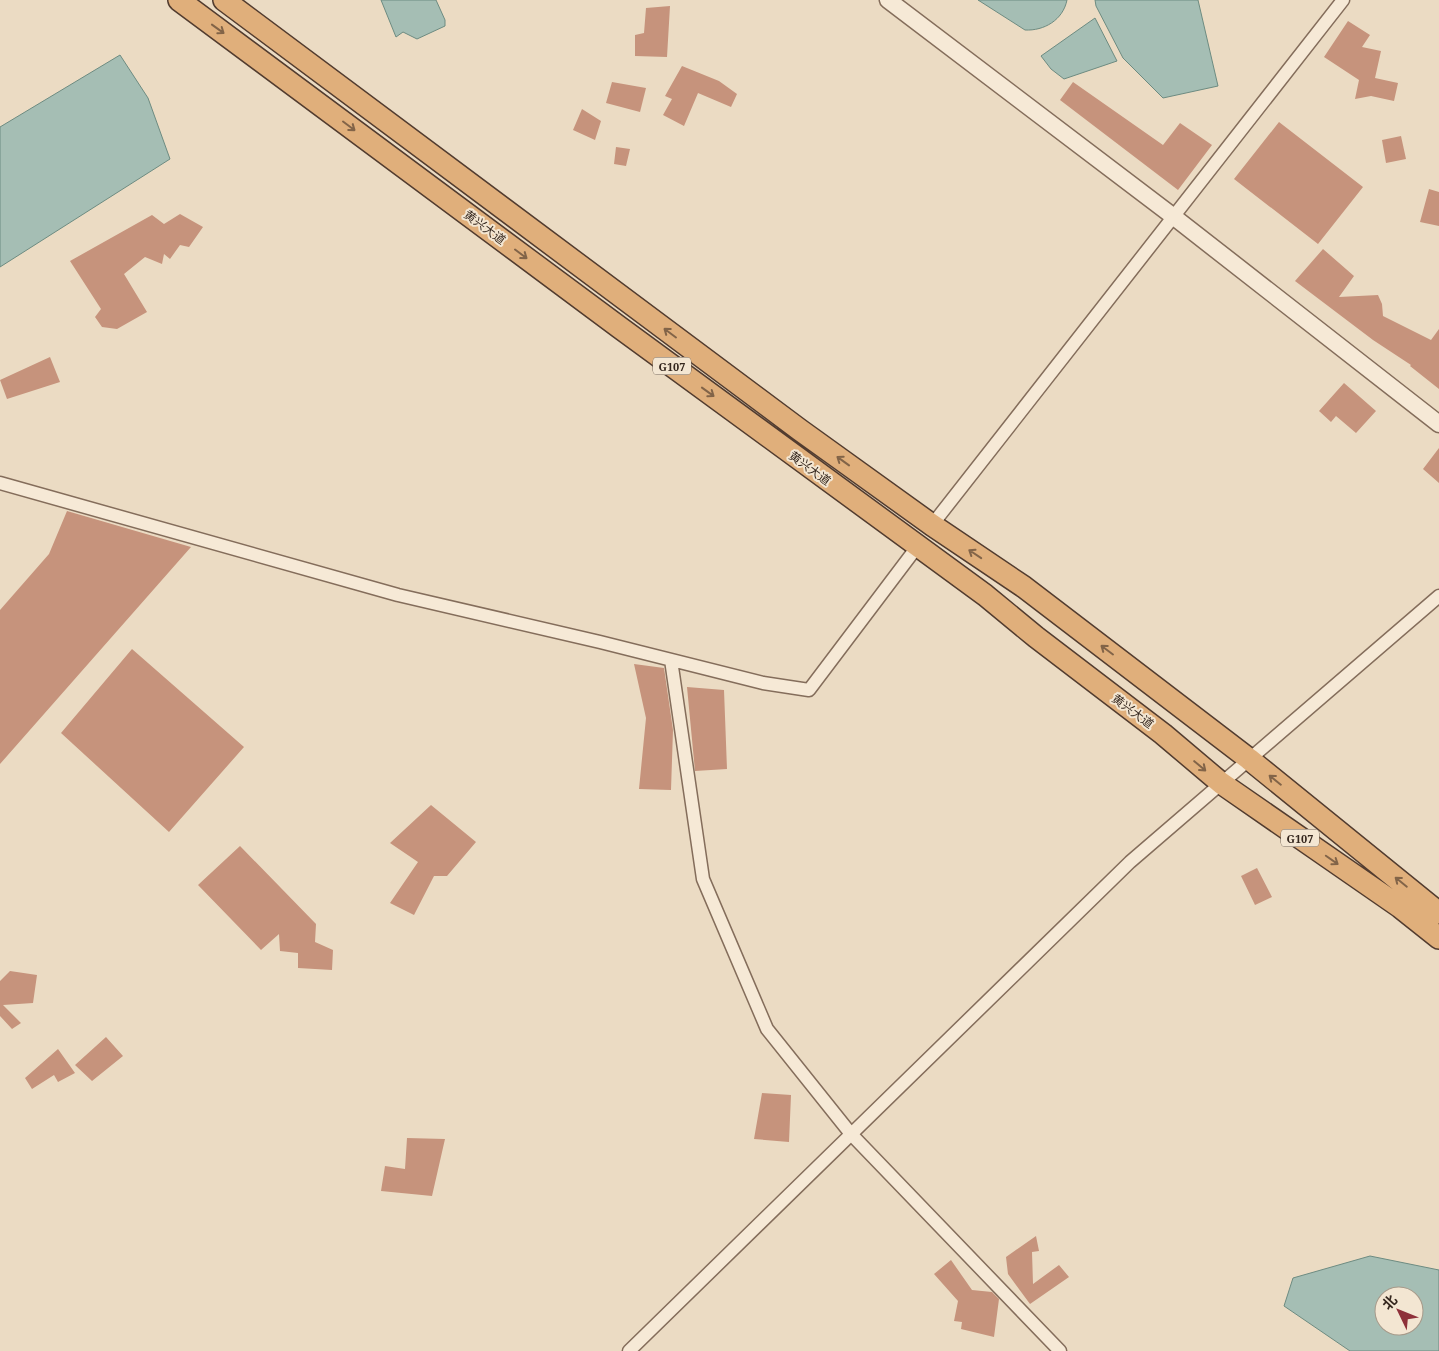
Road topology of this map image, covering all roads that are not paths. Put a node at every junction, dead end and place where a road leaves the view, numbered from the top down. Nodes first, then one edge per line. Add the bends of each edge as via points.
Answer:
1 (179, 0) edge
2 (224, 0) edge
3 (888, 0) edge
4 (1344, 0) edge
5 (1174, 217) junction
6 (1439, 424) edge
7 (0, 482) edge
8 (932, 525) junction
9 (917, 547) junction
10 (1439, 596) edge
11 (671, 660) junction
12 (1137, 673) junction
13 (1117, 699) junction
14 (1249, 759) junction
15 (1221, 783) junction
16 (1439, 913) edge
17 (1439, 938) edge
18 (851, 1134) junction
19 (629, 1351) edge
20 (1060, 1351) edge

1 -> 9 highway, 黄兴大道 / G107
8 -> 2 highway, 黄兴大道 / G107
3 - 5 street
4 - 5 street
5 - 6 street
5 - 8 street
7 - 11 street via 398,595
12 -> 8 highway, 黄兴大道 / G107 via 1024,587
9 - 11 street via 809,690 763,683
9 - 13 highway, 黄兴大道 / G107
10 - 14 street
11 - 18 street via 703,879 767,1029
12 - 13 highway via 1144,685 1142,697 1131,702
12 - 14 highway, 黄兴大道 / G107
13 -> 15 highway, 黄兴大道 / G107
14 - 15 street
16 -> 14 highway, 黄兴大道 / G107
15 -> 17 highway, 黄兴大道 / G107 via 1400,907
15 - 18 street via 1130,862
18 - 19 street
18 - 20 street

